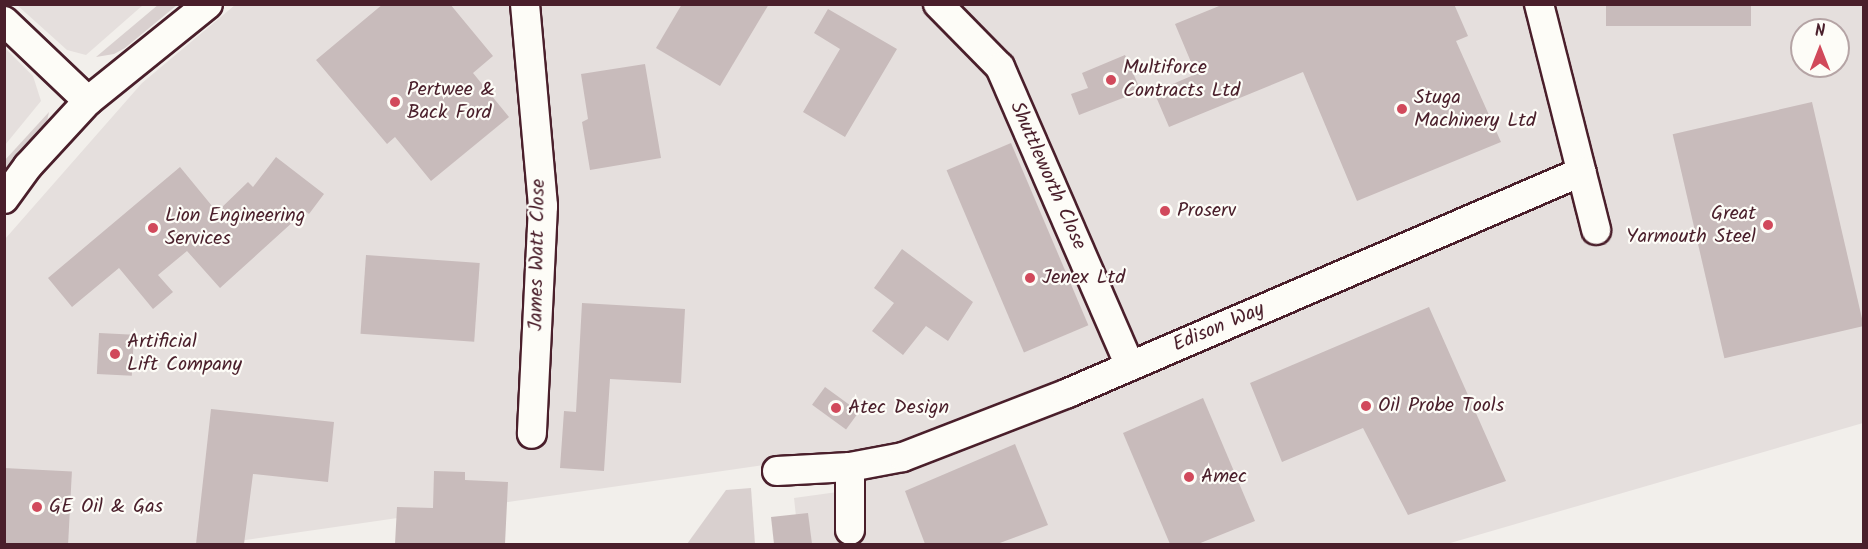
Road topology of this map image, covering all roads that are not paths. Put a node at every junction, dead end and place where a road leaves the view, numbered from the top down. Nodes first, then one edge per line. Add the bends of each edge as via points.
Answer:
1 (208, 4) edge
2 (525, 4) edge
3 (938, 4) edge
4 (1539, 4) edge
5 (4, 21) edge
6 (88, 102) junction
7 (1581, 172) junction
8 (4, 199) edge
9 (1596, 230) dead end
10 (1130, 366) junction
11 (531, 434) dead end
12 (850, 467) junction
13 (777, 471) dead end
14 (850, 530) dead end

1 - 6 street
2 - 11 street, James Watt Close via 543,206
3 - 10 street, Shuttleworth Close via 1000,67
4 - 7 street
5 - 6 street
6 - 8 street via 28,166
7 - 9 street
7 - 10 street, Edison Way
10 - 12 street, Edison Way via 903,457
12 - 13 street, Edison Way
12 - 14 street

